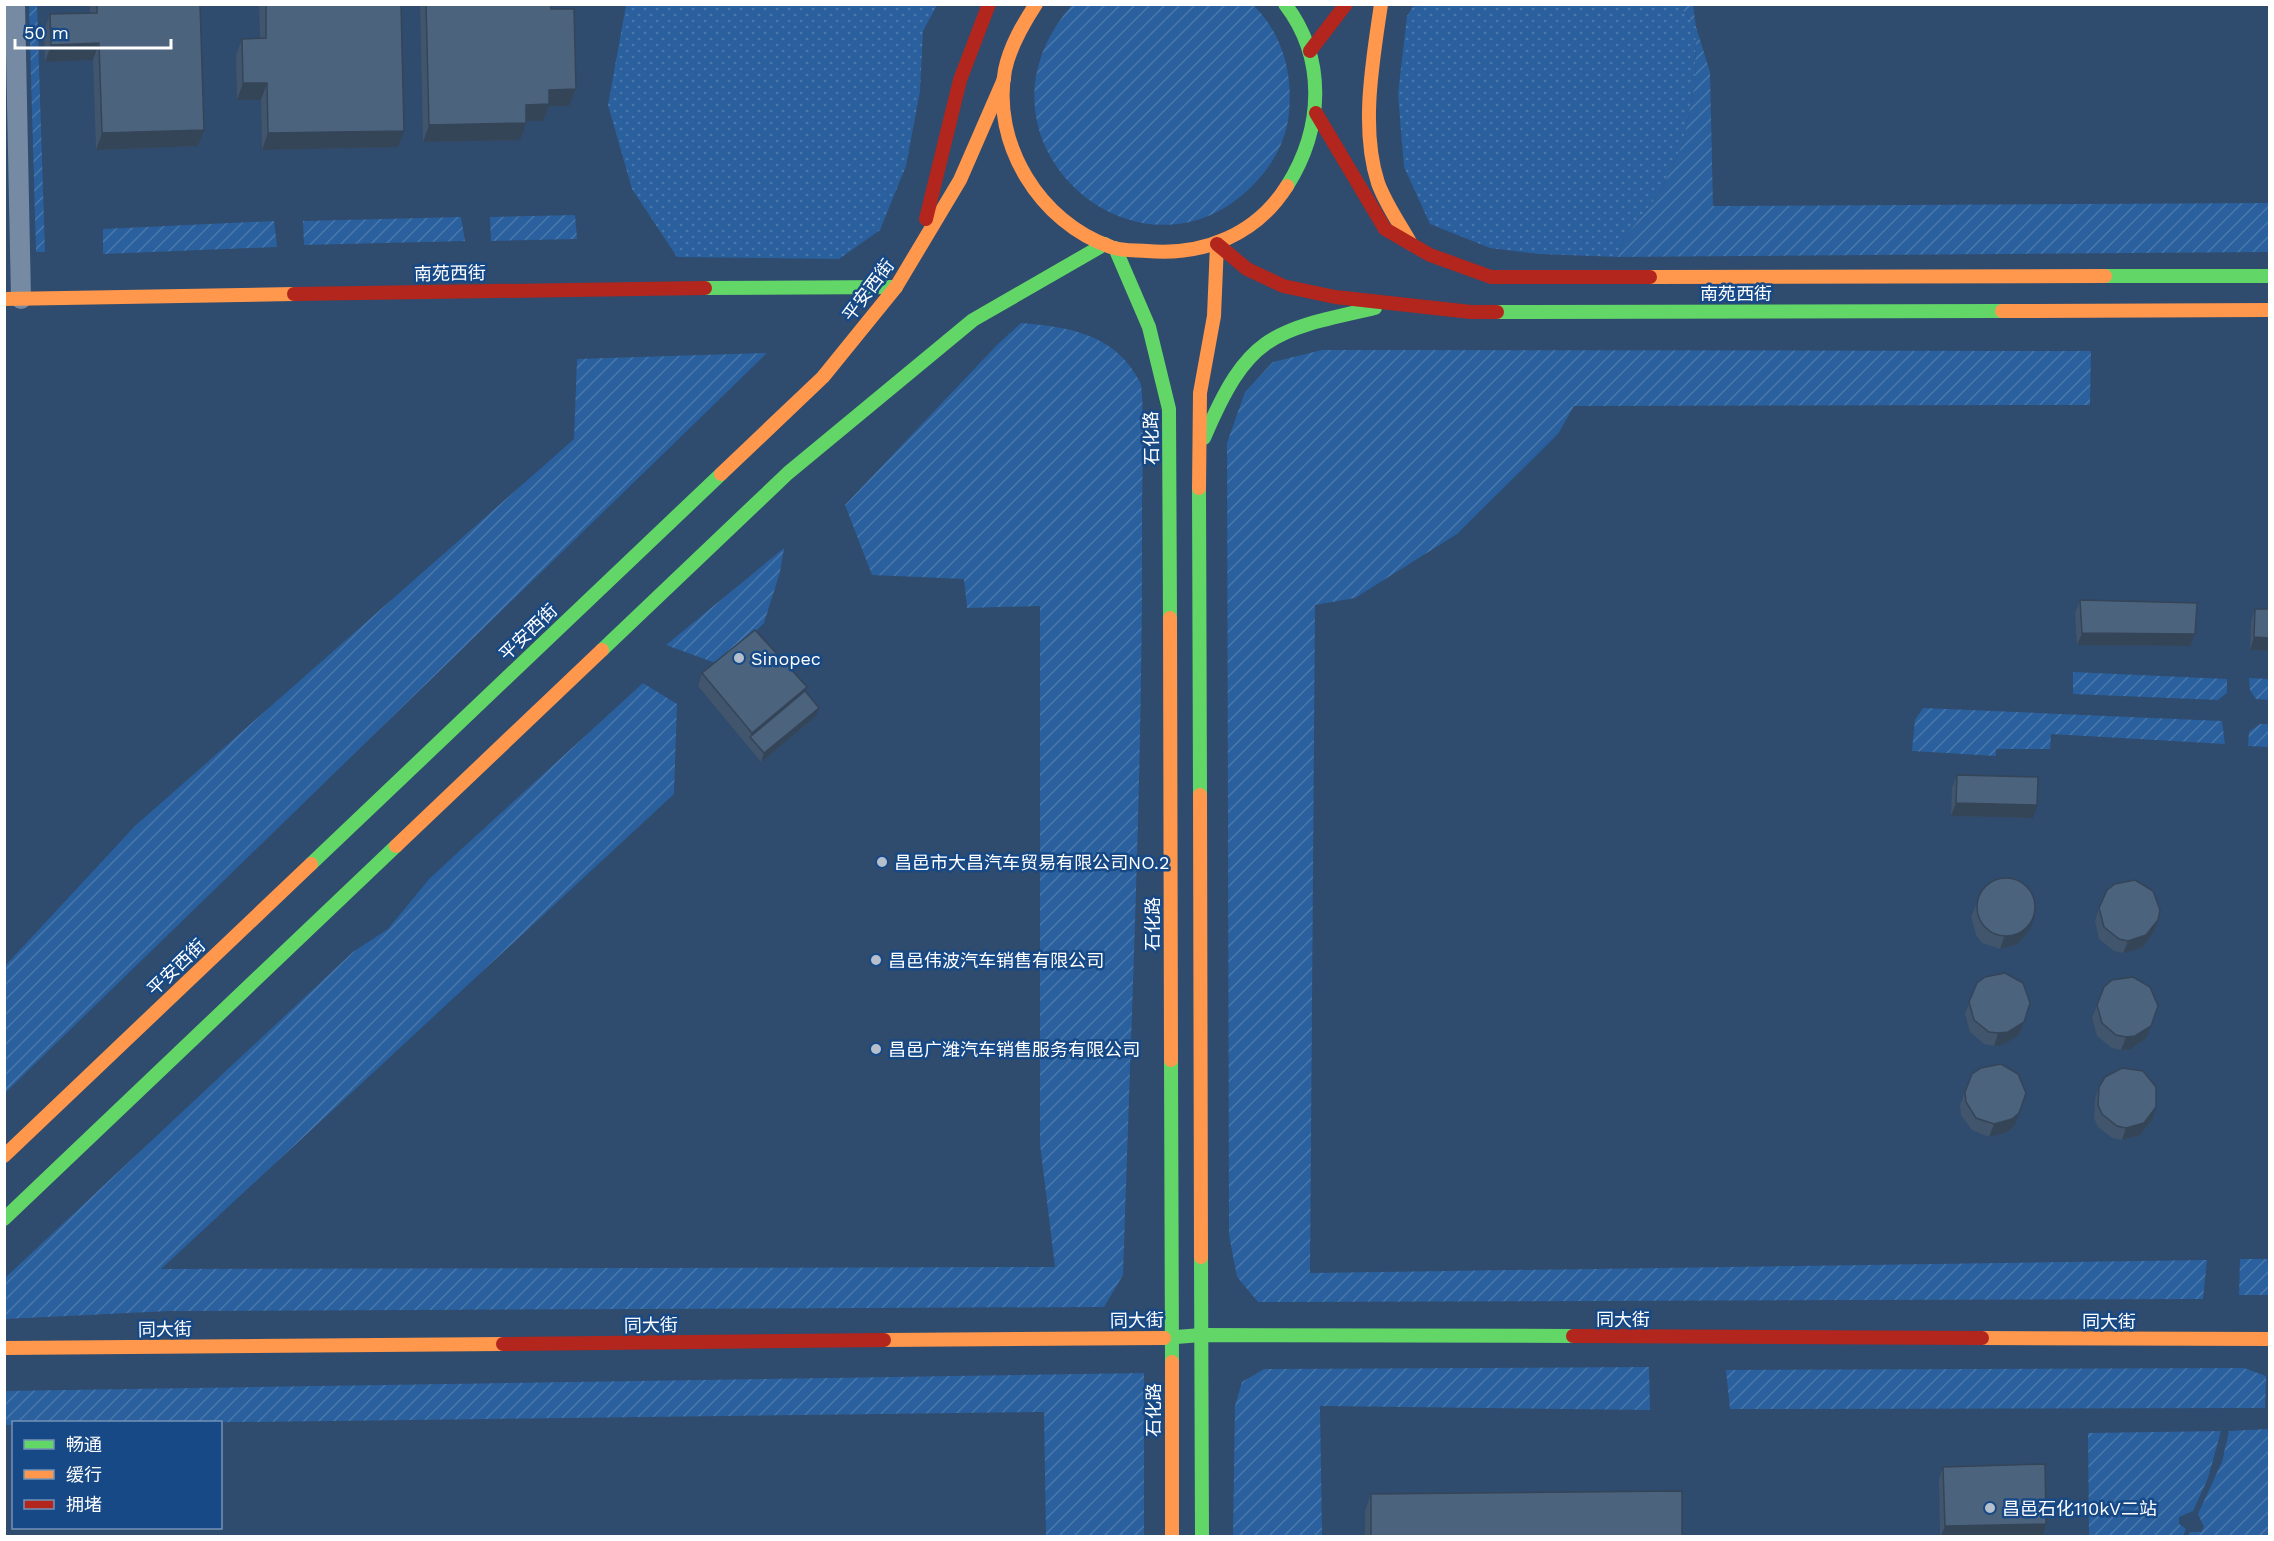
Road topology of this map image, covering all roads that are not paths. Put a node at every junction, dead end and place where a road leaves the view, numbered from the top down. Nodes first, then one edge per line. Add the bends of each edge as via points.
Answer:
1 (15, 4) edge
2 (989, 4) edge
3 (1036, 4) edge
4 (1285, 4) edge
5 (1346, 4) edge
6 (1381, 4) edge
7 (1310, 51) junction
8 (1004, 79) junction
9 (1316, 113) junction
10 (1217, 244) junction
11 (1411, 244) junction
12 (1110, 246) junction
13 (918, 251) junction
14 (2270, 276) edge
15 (896, 287) junction
16 (13, 299) edge
17 (1395, 303) junction
18 (2270, 310) edge
19 (1199, 451) junction
20 (4, 1156) edge
21 (4, 1219) edge
22 (1201, 1335) junction
23 (1171, 1338) junction
24 (2270, 1339) edge
25 (4, 1348) edge
26 (1172, 1536) edge
27 (1202, 1536) edge

1 - 16 street
2 - 13 main road via 960,80
3 - 8 main road via 1017,33
4 - 7 main road
5 - 7 main road
6 - 11 main road via 1374,57 1372,124 1377,180
7 - 9 main road
8 - 12 main road via 1006,131 1026,179 1060,218
8 - 13 main road, 平安西街 via 960,180
9 - 10 main road via 1307,152 1289,187 1262,217
9 - 11 main road, 南苑西街 via 1386,229
10 - 12 main road via 1178,253
10 - 17 main road, 南苑西街 via 1247,269 1283,286 1335,297
10 - 19 main road via 1214,316 1200,393
11 - 14 main road, 南苑西街 via 1491,277
12 - 21 main road via 973,320 788,473
12 - 23 main road, 石化路 via 1125,268 1164,375 1170,409
13 - 15 main road, 平安西街
15 - 16 main road, 南苑西街 via 638,287
15 - 20 main road, 平安西街 via 823,377
17 - 18 main road, 南苑西街 via 1471,312
17 - 19 main road via 1308,324 1270,340 1246,360 1223,394
19 - 22 main road
22 - 23 main road, 同大街
22 - 24 main road, 同大街
22 - 27 main road
23 - 25 main road, 同大街
23 - 26 main road, 石化路

